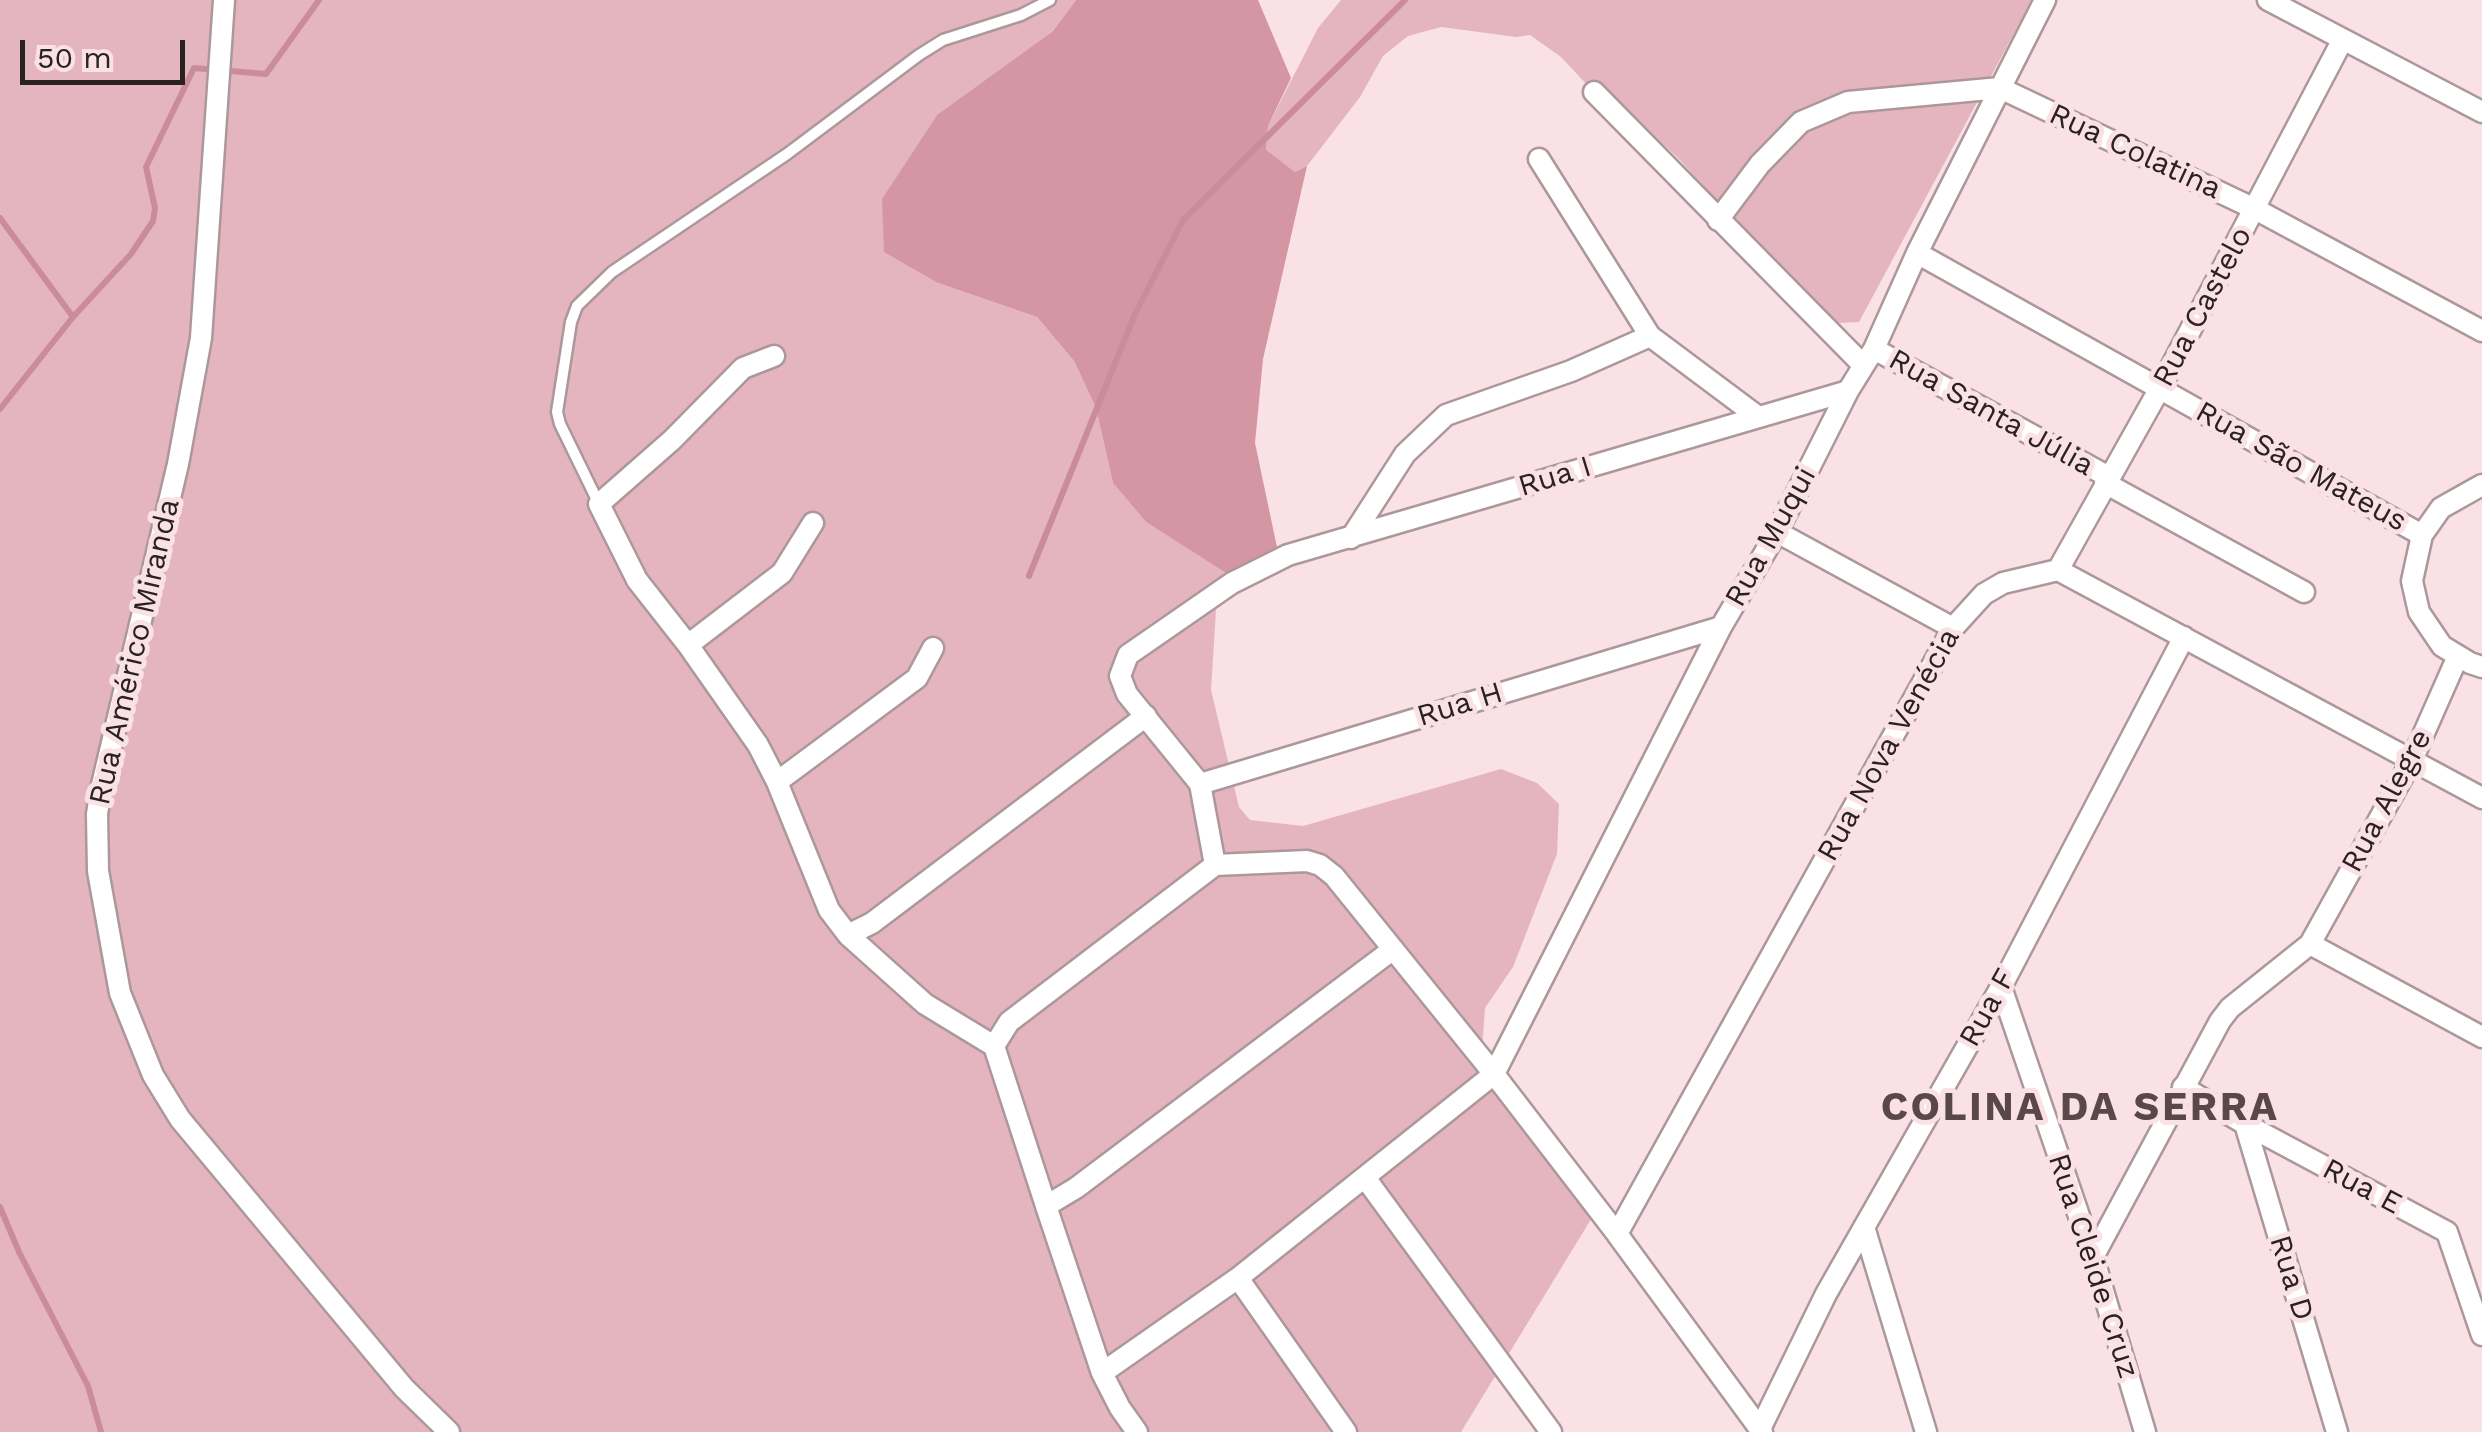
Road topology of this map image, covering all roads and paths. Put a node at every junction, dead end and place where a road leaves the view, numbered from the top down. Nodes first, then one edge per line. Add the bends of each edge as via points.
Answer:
1 (224, 0) edge
2 (1050, 0) edge
3 (2045, 0) edge
4 (2268, 0) edge
5 (2342, 41) junction
6 (2000, 88) junction
7 (1594, 92) dead end
8 (2482, 112) edge
9 (1540, 159) dead end
10 (2255, 209) junction
11 (1718, 220) junction
12 (1917, 253) junction
13 (2482, 331) edge
14 (1650, 336) junction
15 (774, 356) dead end
16 (1868, 357) junction
17 (2160, 388) junction
18 (1848, 391) junction
19 (1757, 416) junction
20 (2107, 480) junction
21 (2482, 486) edge
22 (599, 504) junction
23 (813, 524) dead end
24 (1776, 532) junction
25 (2422, 535) junction
26 (1351, 538) junction
27 (2058, 570) junction
28 (2304, 592) dead end
29 (1720, 627) junction
30 (1952, 628) junction
31 (2184, 637) junction
32 (688, 644) junction
33 (933, 648) dead end
34 (2458, 656) junction
35 (2482, 667) edge
36 (1146, 716) junction
37 (2412, 760) junction
38 (777, 782) junction
39 (1200, 784) junction
40 (2482, 798) edge
41 (1216, 865) junction
42 (848, 935) junction
43 (2310, 944) junction
44 (1392, 950) junction
45 (2000, 987) junction
46 (2482, 1038) edge
47 (994, 1046) junction
48 (1494, 1074) junction
49 (2183, 1087) junction
50 (2245, 1124) junction
51 (1366, 1179) junction
52 (1046, 1206) junction
53 (1864, 1227) junction
54 (1617, 1234) junction
55 (2093, 1257) junction
56 (1238, 1278) junction
57 (2482, 1336) edge
58 (1102, 1374) junction
59 (1761, 1431) edge
60 (448, 1432) edge
61 (1137, 1432) edge
62 (1346, 1432) edge
63 (1551, 1432) edge
64 (1926, 1432) edge
65 (2144, 1432) edge
66 (2337, 1432) edge

1 - 60 street, Rua Américo Miranda via 199,354 97,814 98,870 120,993 153,1075 180,1119
2 - 22 lane via 919,55 612,272 578,306 557,412
3 - 6 street, Rua Muqui
4 - 5 street
5 - 8 street
5 - 10 street, Rua Castelo
6 - 10 street, Rua Colatina
6 - 11 street via 1848,102 1800,122
6 - 12 street, Rua Muqui
7 - 11 street, Rua Santa Júlia
9 - 14 street
10 - 13 street, Rua Colatina
10 - 17 street, Rua Castelo
11 - 16 street, Rua Santa Júlia
12 - 16 street, Rua Muqui
12 - 17 street, Rua São Mateus
14 - 19 street
14 - 26 street via 1446,414 1405,454
15 - 22 street via 743,368
16 - 18 street, Rua Muqui
16 - 20 street, Rua Santa Júlia
17 - 20 street, Rua Castelo
17 - 25 street, Rua São Mateus
18 - 19 street, Rua I
18 - 24 street, Rua Muqui
19 - 26 street, Rua I
20 - 27 street, Rua Castelo
20 - 28 street, Rua Santa Júlia
21 - 25 street via 2441,508
22 - 32 street via 637,580
23 - 32 street via 782,573
24 - 29 street, Rua Muqui
24 - 30 street
25 - 34 street via 2414,598 2442,646
26 - 36 street, Rua I via 1263,565 1128,655 1120,676
27 - 30 street, Rua Nova Venécia via 2002,583
27 - 31 street
29 - 39 street, Rua H
29 - 48 street, Rua Muqui
30 - 54 street, Rua Nova Venécia
31 - 37 street
31 - 45 street, Rua F
32 - 38 street
33 - 38 street via 917,678
34 - 35 street
34 - 37 street, Rua Alegre
36 - 39 street
36 - 42 street
37 - 40 street
37 - 43 street, Rua Alegre
38 - 42 street via 829,910
39 - 41 street
41 - 44 street via 1320,866
41 - 47 street via 1009,1022
42 - 47 street via 925,1004
43 - 46 street
43 - 49 street via 2230,1008
44 - 48 street
44 - 52 street
45 - 53 street, Rua F
45 - 55 street, Rua Cleide Cruz
47 - 52 street
48 - 51 street
48 - 54 street
49 - 50 street, Rua E
49 - 55 street
50 - 57 street, Rua E via 2447,1232
50 - 66 street, Rua D
51 - 56 street
51 - 63 street
52 - 58 street
53 - 59 street, Rua F
53 - 64 street
54 - 59 street
55 - 65 street, Rua Cleide Cruz
56 - 58 street
56 - 62 street
58 - 61 street

